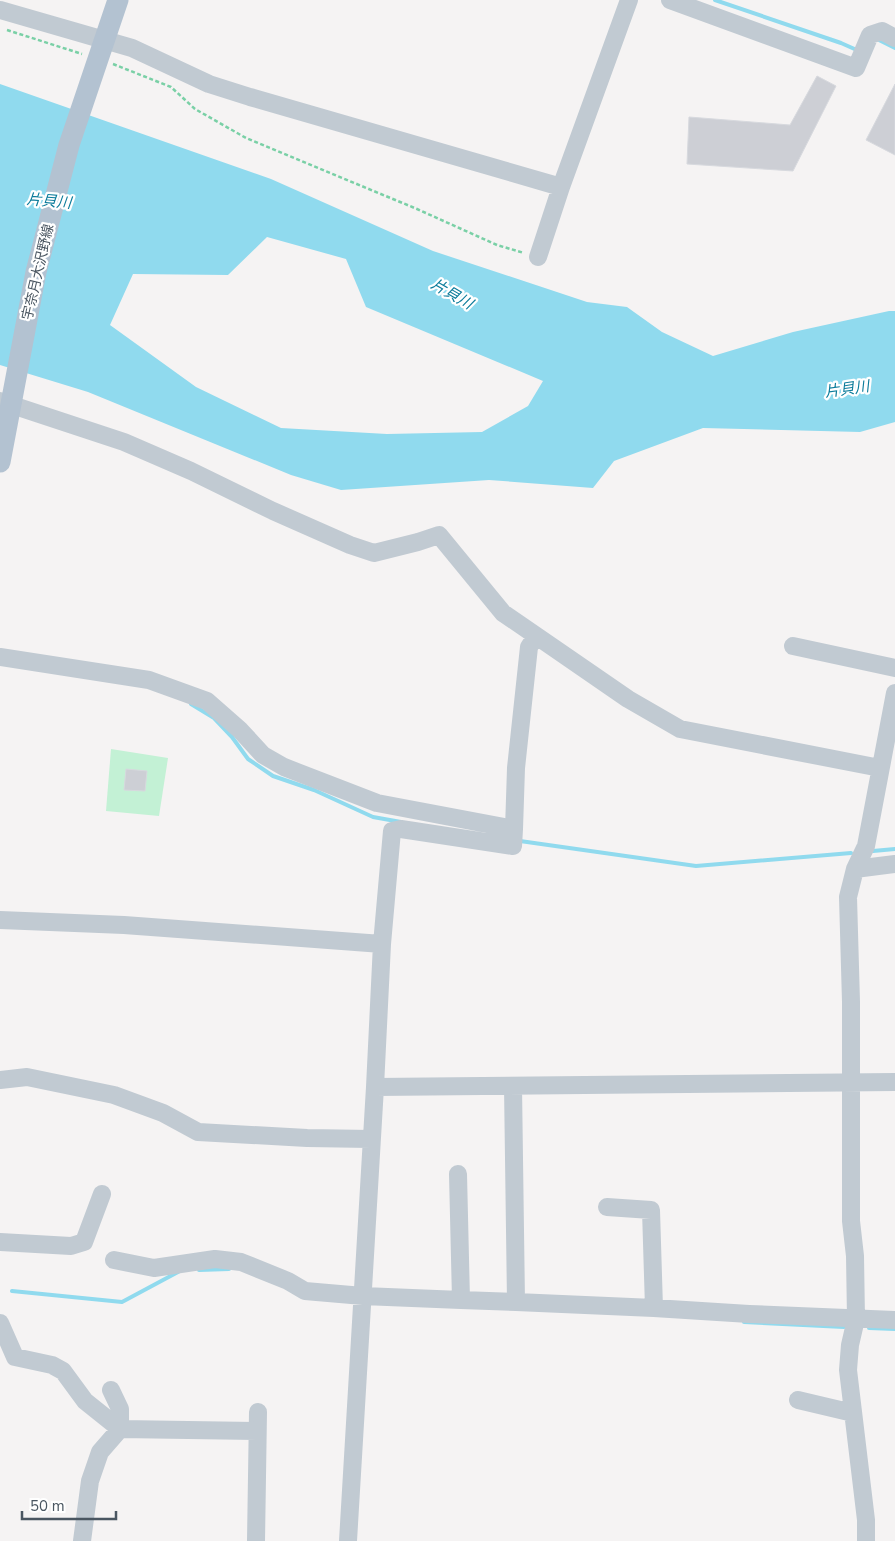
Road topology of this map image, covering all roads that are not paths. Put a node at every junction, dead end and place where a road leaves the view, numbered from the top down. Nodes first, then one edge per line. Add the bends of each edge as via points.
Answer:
1 (629, 0) edge
2 (670, 0) edge
3 (114, 9) edge
4 (0, 10) edge
5 (895, 38) edge
6 (561, 187) junction
7 (538, 256) road end
8 (8, 399) edge
9 (0, 462) edge
10 (536, 636) junction
11 (793, 646) dead end
12 (0, 657) edge
13 (895, 668) edge
14 (895, 693) edge
15 (880, 768) junction
16 (514, 829) junction
17 (895, 864) edge
18 (855, 869) junction
19 (0, 920) edge
20 (382, 944) junction
21 (0, 1080) edge
22 (895, 1082) edge
23 (851, 1083) junction
24 (513, 1086) junction
25 (375, 1087) junction
26 (371, 1139) junction
27 (458, 1174) dead end
28 (102, 1194) dead end
29 (607, 1207) dead end
30 (0, 1242) edge
31 (114, 1260) dead end
32 (363, 1296) junction
33 (461, 1300) junction
34 (516, 1302) junction
35 (654, 1308) junction
36 (856, 1319) junction
37 (895, 1320) edge
38 (0, 1323) edge
39 (111, 1390) dead end
40 (798, 1400) dead end
41 (258, 1412) dead end
42 (853, 1413) junction
43 (120, 1428) junction
44 (257, 1430) junction
45 (82, 1541) edge
46 (256, 1541) edge
47 (348, 1541) edge
48 (866, 1541) edge

1 - 6 street
2 - 5 street via 856,68 870,35 882,32
3 - 8 main road, 宇奈月大沢野線 via 69,144
4 - 6 street via 132,48 210,84 250,97
6 - 7 street
8 - 9 main road, 宇奈月大沢野線
8 - 10 street via 124,442 273,511 374,553 439,535 503,613
10 - 15 street via 628,699 680,729
10 - 16 street via 529,647 516,768
11 - 13 street
12 - 16 street via 149,680 207,701 263,755 284,767 377,803
14 - 15 street
15 - 18 street via 866,846
16 - 20 street via 513,846 401,829 392,831
17 - 18 street
18 - 23 street via 848,896
19 - 20 street
20 - 25 street
21 - 26 street via 26,1077 114,1095 163,1113 198,1132
22 - 23 street
23 - 24 street
23 - 36 street via 851,1221
24 - 25 street
24 - 34 street
25 - 26 street
26 - 32 street
27 - 33 street
28 - 30 street via 84,1242 71,1246
29 - 35 street via 651,1210
31 - 32 street via 154,1268 215,1259 241,1262 305,1291
32 - 33 street
32 - 47 street
33 - 34 street
34 - 35 street
35 - 36 street
36 - 37 street
36 - 42 street via 848,1370
38 - 43 street via 15,1357 52,1365 63,1371 85,1401
39 - 43 street via 120,1409
40 - 42 street
41 - 44 street
42 - 48 street
43 - 44 street
43 - 45 street via 100,1452 90,1481
44 - 46 street

